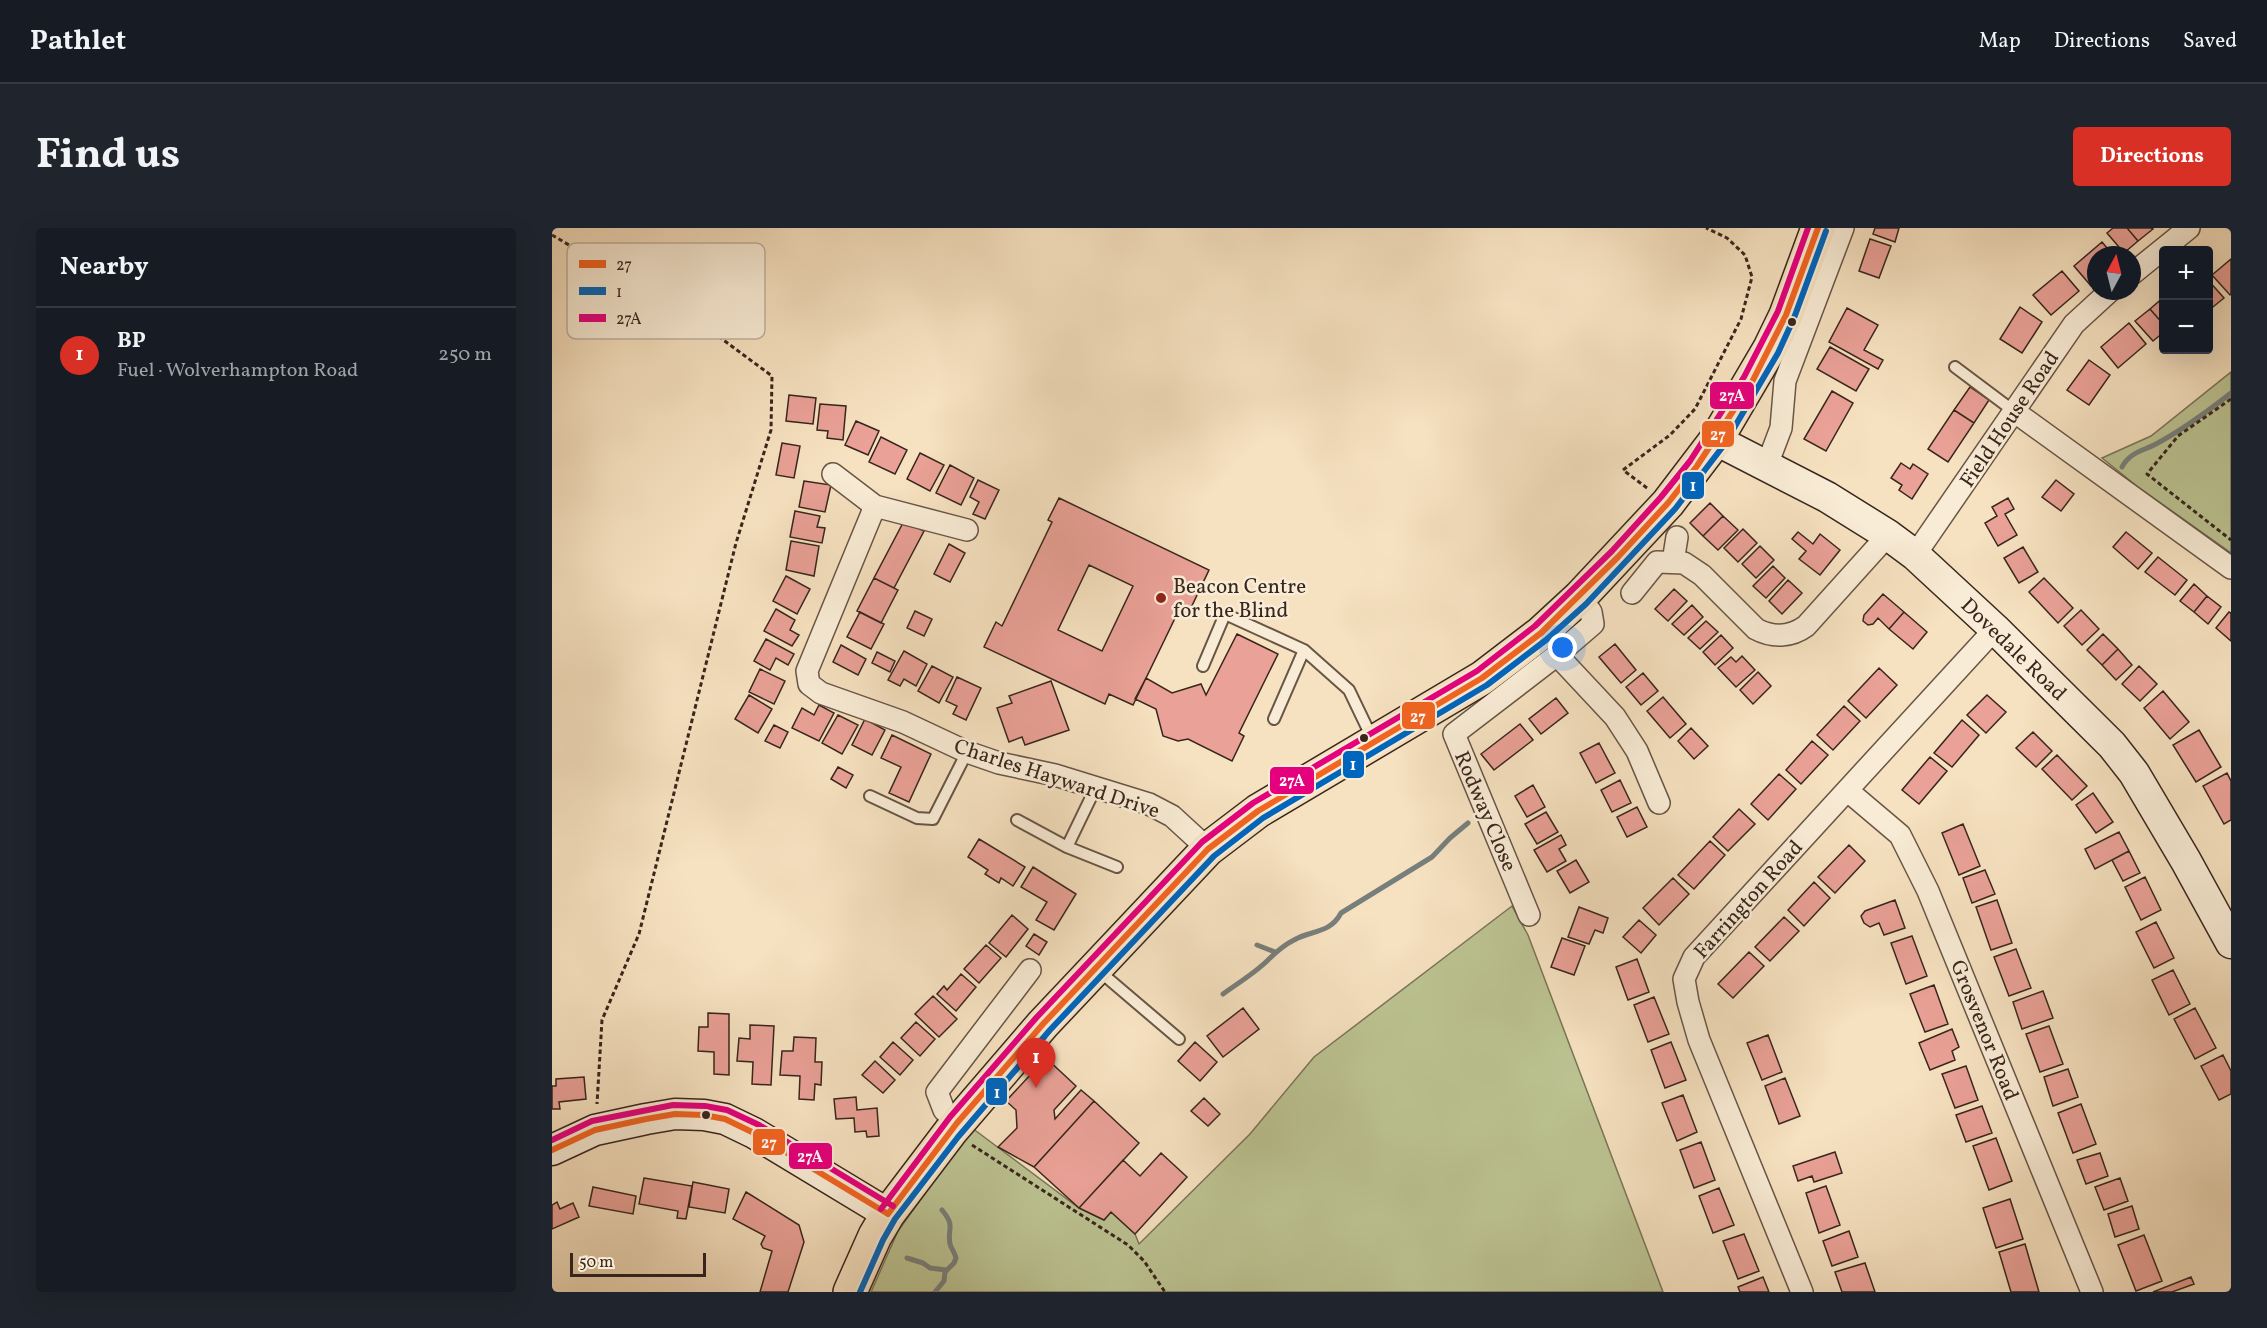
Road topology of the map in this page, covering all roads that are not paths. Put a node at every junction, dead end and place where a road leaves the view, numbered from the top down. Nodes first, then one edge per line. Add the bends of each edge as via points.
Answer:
1 (1818, 228) edge
2 (1844, 228) edge
3 (2189, 228) edge
4 (2141, 267) edge
5 (2100, 300) edge
6 (1955, 368) dead end
7 (2015, 412) junction
8 (1716, 440) junction
9 (1767, 465) junction
10 (833, 474) dead end
11 (875, 506) junction
12 (967, 531) dead end
13 (1888, 535) junction
14 (1677, 537) dead end
15 (1916, 555) junction
16 (1673, 561) junction
17 (2231, 568) edge
18 (1632, 593) dead end
19 (1995, 629) junction
20 (1549, 644) junction
21 (1304, 650) junction
22 (1203, 666) dead end
23 (1274, 719) dead end
24 (1375, 743) junction
25 (967, 752) junction
26 (1096, 787) junction
27 (1848, 790) junction
28 (870, 796) dead end
29 (1659, 803) dead end
30 (1017, 820) dead end
31 (1067, 847) junction
32 (1208, 849) junction
33 (1117, 867) dead end
34 (1529, 915) dead end
35 (2231, 943) edge
36 (1096, 968) junction
37 (1030, 970) dead end
38 (1179, 1039) dead end
39 (954, 1127) junction
40 (552, 1150) edge
41 (888, 1214) junction
42 (850, 1292) edge
43 (1802, 1292) edge
44 (2092, 1292) edge

1 - 8 main road via 1786,315
2 - 9 street via 1785,381 1781,428
3 - 4 street
5 - 7 street, Field House Road via 2074,324
6 - 7 lane
7 - 15 street, Field House Road
7 - 17 street
8 - 9 street, Dovedale Road
8 - 20 main road via 1668,503 1580,597
9 - 13 street, Dovedale Road
10 - 11 street
11 - 12 street
11 - 25 street, Charles Hayward Drive via 807,671 809,684 821,693 903,722
13 - 15 street, Dovedale Road
13 - 16 street via 1806,626 1788,635 1756,630 1702,576 1684,563
14 - 16 street
15 - 19 street, Dovedale Road
16 - 18 street via 1657,562
19 - 27 street, Farrington Road
19 - 35 street, Dovedale Road via 2112,745 2134,773
20 - 24 main road via 1482,678
20 - 29 street via 1615,717 1638,751
20 - 34 street, Rodway Close via 1454,734
21 - 22 lane via 1225,614
21 - 23 lane
21 - 24 lane via 1350,690
24 - 32 main road via 1258,811
25 - 26 street, Charles Hayward Drive
25 - 28 lane via 933,819 917,818
26 - 31 lane
26 - 32 street, Charles Hayward Drive via 1149,804 1172,816
27 - 43 street, Farrington Road via 1694,957 1684,979 1699,1040
27 - 44 street, Grosvenor Road via 1907,845
30 - 31 lane
31 - 33 lane
32 - 36 main road
36 - 38 lane
36 - 39 main road
37 - 39 street via 938,1092
39 - 41 main road
40 - 41 street via 595,1130 675,1114 704,1115 725,1119 754,1133
41 - 42 main road

